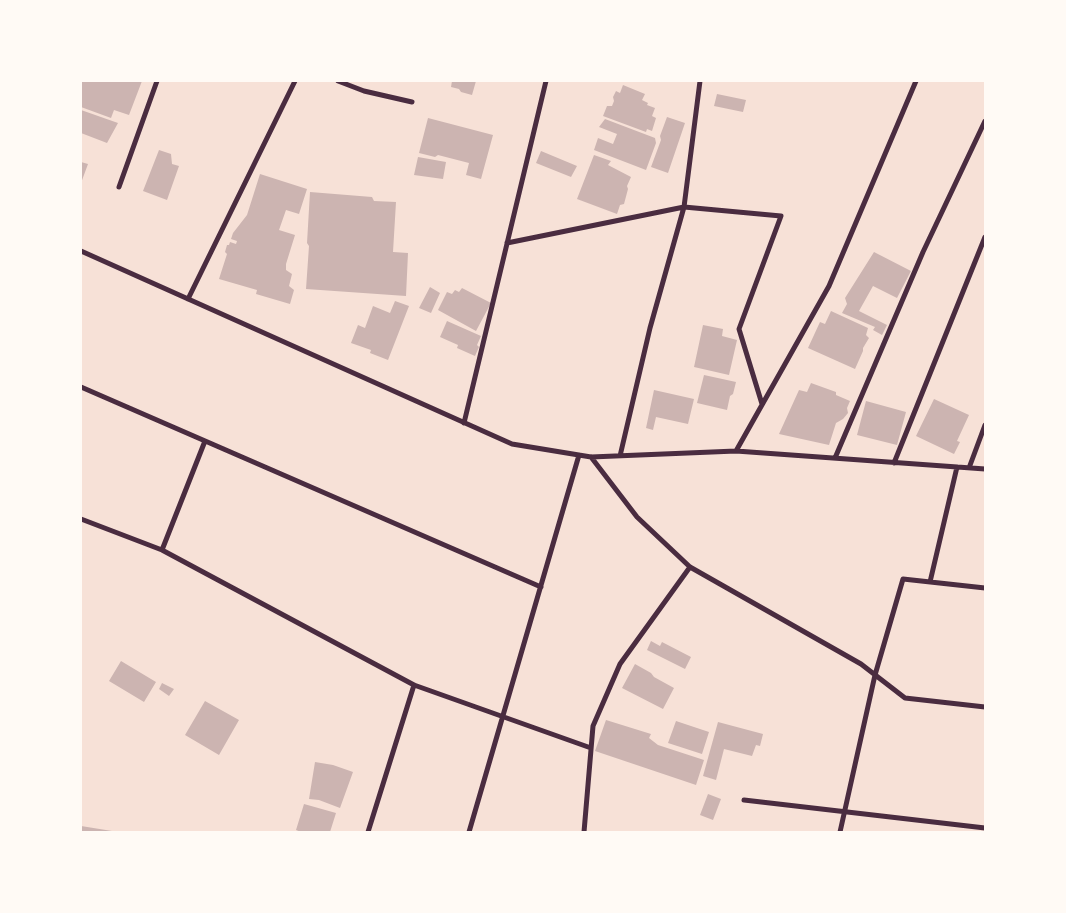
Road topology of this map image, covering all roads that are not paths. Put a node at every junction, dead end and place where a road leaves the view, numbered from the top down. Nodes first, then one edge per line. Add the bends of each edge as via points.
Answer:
1 (157, 81) edge
2 (294, 81) edge
3 (338, 81) edge
4 (546, 81) edge
5 (700, 81) edge
6 (916, 81) edge
7 (412, 102) dead end
8 (985, 121) edge
9 (119, 187) dead end
10 (684, 207) junction
11 (985, 237) edge
12 (507, 243) junction
13 (81, 251) edge
14 (188, 299) junction
15 (81, 387) edge
16 (762, 404) junction
17 (464, 423) junction
18 (985, 425) edge
19 (205, 441) junction
20 (736, 451) junction
21 (579, 455) junction
22 (620, 456) junction
23 (591, 457) junction
24 (835, 458) junction
25 (894, 462) junction
26 (957, 467) junction
27 (969, 468) junction
28 (985, 469) edge
29 (81, 519) edge
30 (162, 550) junction
31 (690, 567) junction
32 (930, 582) junction
33 (541, 587) junction
34 (985, 588) edge
35 (875, 675) junction
36 (414, 685) junction
37 (985, 707) edge
38 (502, 717) junction
39 (591, 748) junction
40 (744, 800) dead end
41 (845, 811) junction
42 (985, 828) edge
43 (368, 832) edge
44 (469, 832) edge
45 (584, 832) edge
46 (840, 832) edge

1 - 9 street
2 - 14 street
3 - 7 street via 364,91
4 - 12 street
5 - 10 street
6 - 16 street via 828,286
8 - 24 street via 923,252
10 - 12 street
10 - 16 street via 781,216 739,330
10 - 22 street via 650,328
11 - 25 street
12 - 17 street
13 - 14 street
14 - 17 street
15 - 19 street
16 - 20 street
17 - 21 street via 512,444
18 - 27 street
19 - 30 street
19 - 33 street
20 - 22 street
20 - 24 street
21 - 23 street
21 - 33 street
22 - 23 street
23 - 31 street via 637,517
24 - 25 street
25 - 26 street
26 - 27 street
26 - 32 street
27 - 28 street
29 - 30 street
30 - 36 street
31 - 35 street
31 - 39 street via 620,664 593,726
32 - 34 street
32 - 35 street via 902,580
33 - 38 street
35 - 37 street via 905,698
35 - 41 street
36 - 38 street
36 - 43 street
38 - 39 street
38 - 44 street
39 - 45 street
40 - 41 street
41 - 42 street
41 - 46 street

